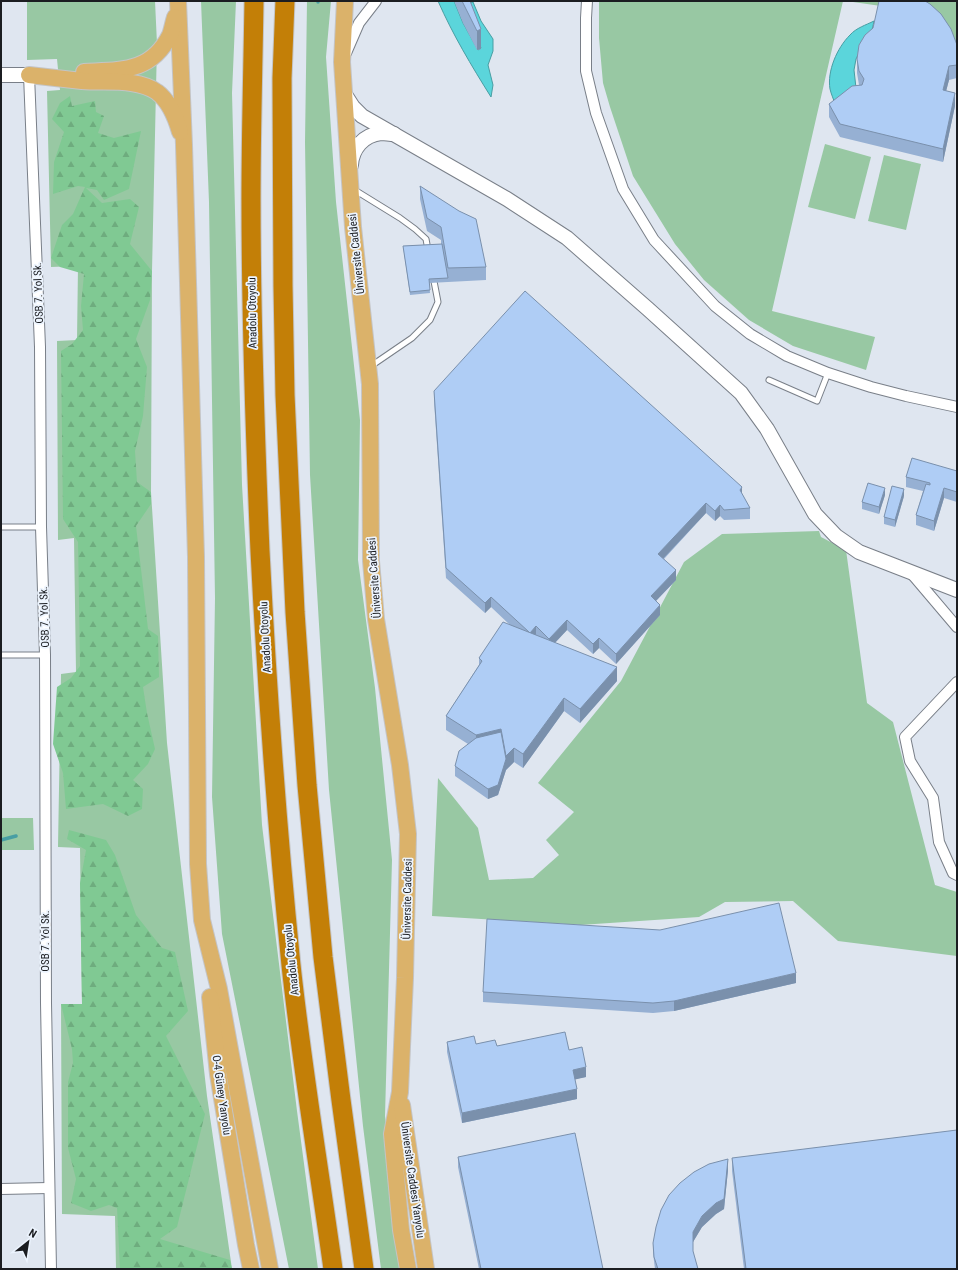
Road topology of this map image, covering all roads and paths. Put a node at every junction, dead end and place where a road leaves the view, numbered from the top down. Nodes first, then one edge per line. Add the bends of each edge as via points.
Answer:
1 (254, 1) edge
2 (285, 1) edge
3 (345, 1) edge
4 (376, 1) edge
5 (587, 1) edge
6 (178, 3) edge
7 (342, 62) junction
8 (1, 75) edge
9 (30, 75) junction
10 (344, 93) junction
11 (396, 135) junction
12 (184, 145) junction
13 (350, 182) junction
14 (429, 253) edge
15 (431, 267) edge
16 (368, 368) junction
17 (828, 373) junction
18 (769, 380) dead end
19 (957, 407) edge
20 (1, 527) edge
21 (41, 527) junction
22 (911, 572) junction
23 (957, 590) edge
24 (957, 627) edge
25 (1, 655) edge
26 (45, 655) junction
27 (957, 682) edge
28 (957, 875) edge
29 (202, 920) junction
30 (400, 1092) junction
31 (49, 1188) junction
32 (1, 1189) edge
33 (51, 1269) edge
34 (251, 1269) edge
35 (270, 1269) edge
36 (333, 1269) edge
37 (364, 1269) edge
38 (408, 1269) edge
39 (426, 1269) edge

1 - 36 highway, Anadolu Otoyolu via 252,299 254,409 265,638 292,967
2 - 37 highway via 282,78 283,294 295,612 310,822 323,957
3 - 7 main road, Üniversite Caddesi
4 - 7 street via 359,23
5 - 17 street via 586,71 596,113 623,189 654,240 715,306 750,334 787,356
6 - 9 main road via 170,34 162,48 141,64 130,69 114,71
6 - 12 main road
7 - 10 main road, Üniversite Caddesi
8 - 9 street
9 - 12 main road via 139,84 149,88 159,93 167,102
9 - 21 street, OSB 7. Yol Sk. via 40,347
10 - 11 street via 362,116
10 - 13 main road, Üniversite Caddesi
11 - 13 street via 381,133 368,137 357,146 352,158
11 - 22 street via 507,199 567,238 741,393 767,429 815,514 836,536 859,552
12 - 29 main road via 196,557 198,864
13 - 14 lane via 415,229 426,239
13 - 16 main road, Üniversite Caddesi
15 - 16 lane via 438,302 430,320 412,338
16 - 30 main road, Üniversite Caddesi via 371,418 371,561 376,619 400,765 408,834
17 - 18 lane via 817,401
17 - 19 street via 878,389
20 - 21 lane
21 - 26 street, OSB 7. Yol Sk.
22 - 23 street
22 - 24 street
25 - 26 lane
26 - 31 street, OSB 7. Yol Sk.
27 - 28 street via 905,737 910,761 933,798 939,842 953,873
29 - 34 main road, O-4 Güney Yanyolu via 218,1074
29 - 35 main road via 218,989
30 - 38 main road via 392,1134 401,1230
30 - 39 main road, Üniversite Caddesi Yanyolu
31 - 32 street
31 - 33 street, OSB 7. Yol Sk.

